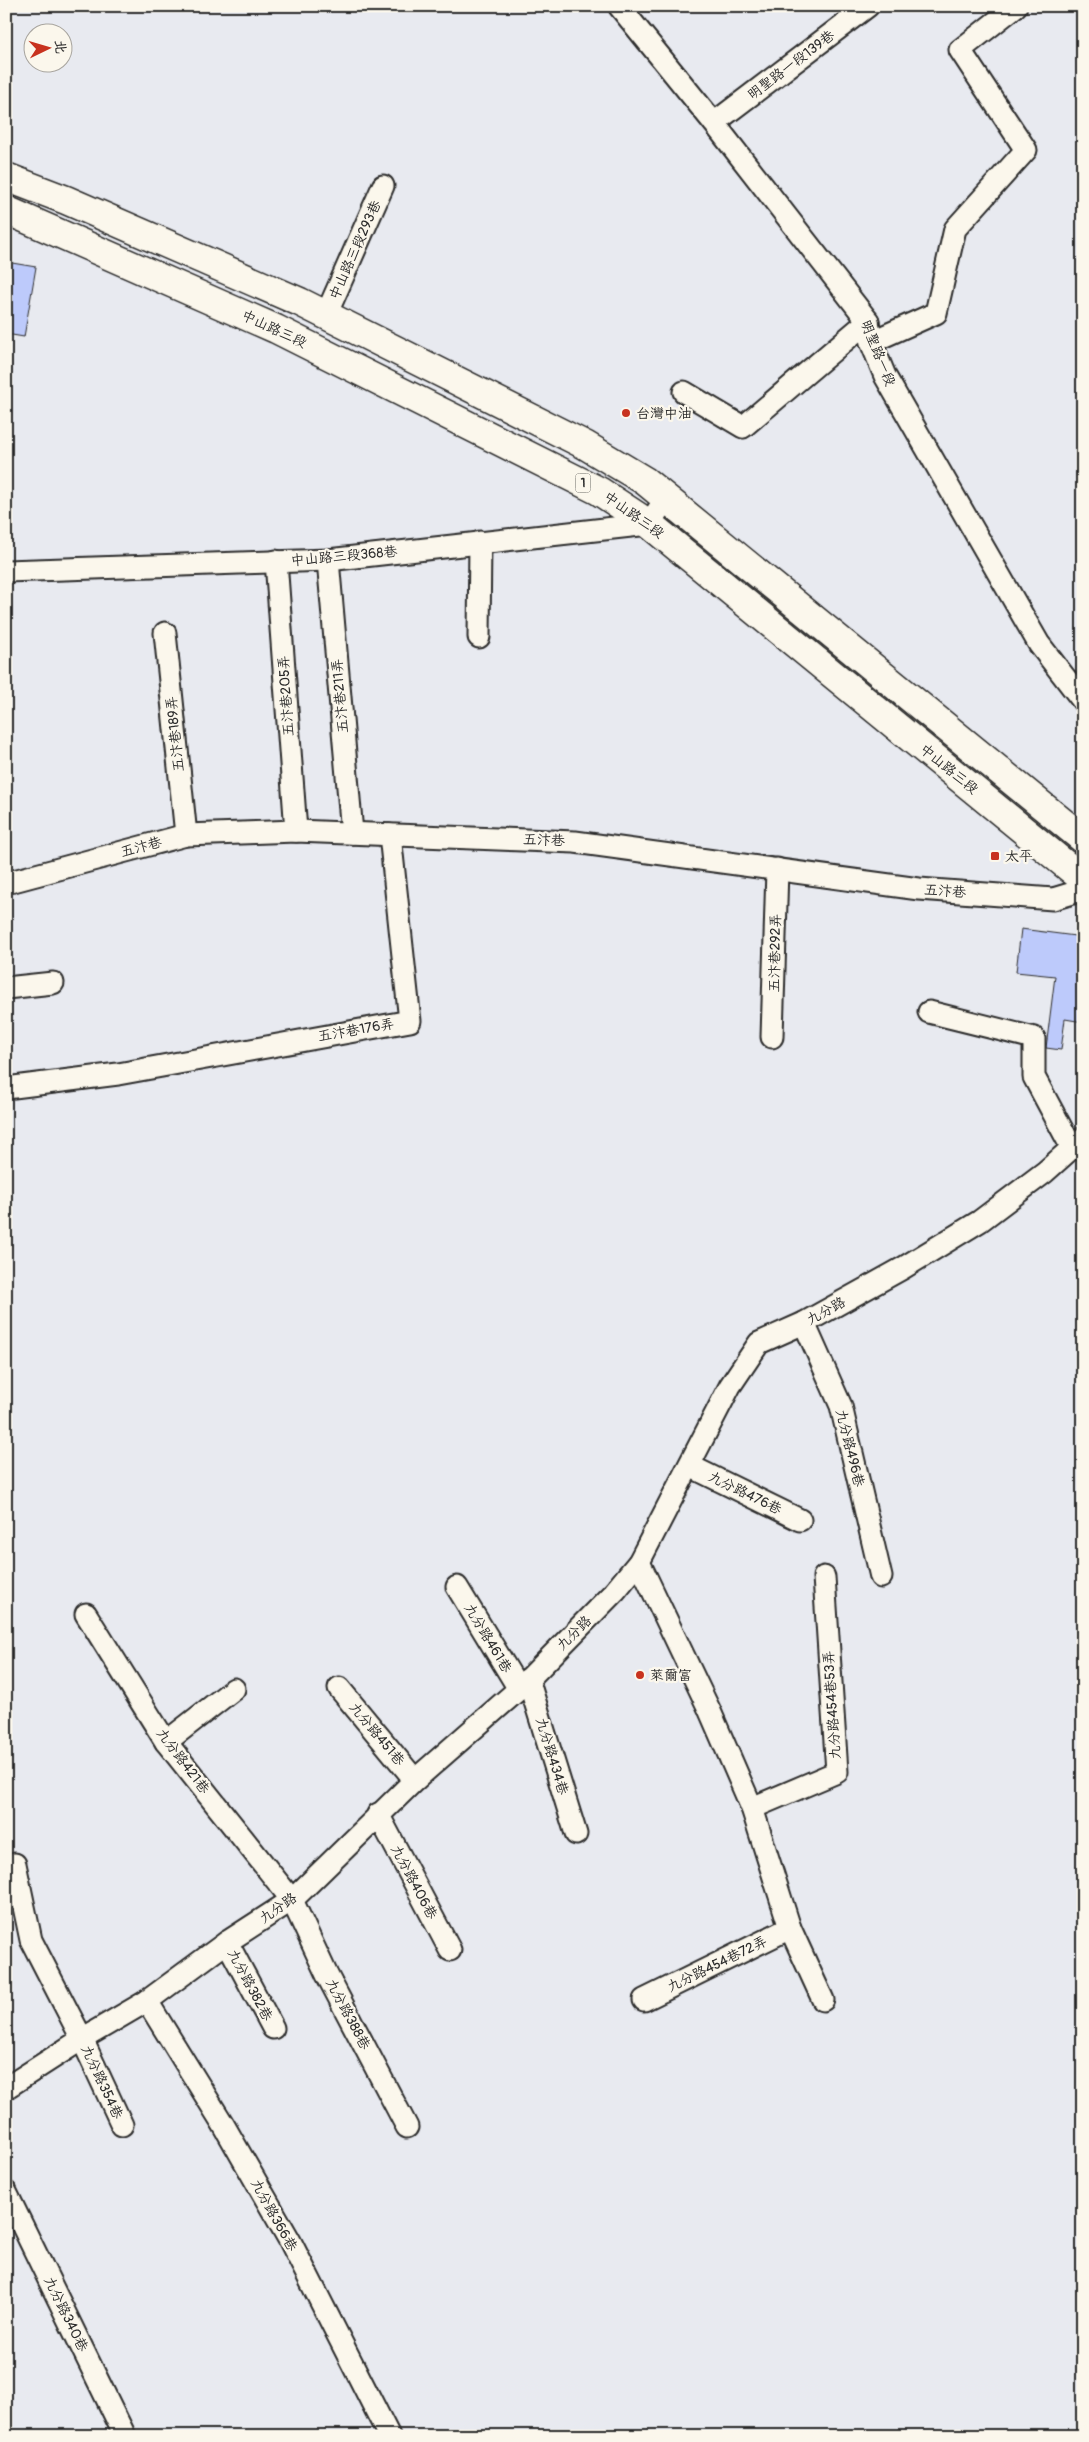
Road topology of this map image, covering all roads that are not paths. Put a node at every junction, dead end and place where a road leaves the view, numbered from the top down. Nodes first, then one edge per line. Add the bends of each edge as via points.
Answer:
1 (619, 6) edge
2 (868, 6) edge
3 (1016, 6) edge
4 (714, 123) junction
5 (6, 176) edge
6 (383, 186) dead end
7 (66, 200) junction
8 (6, 210) edge
9 (52, 230) junction
10 (326, 315) junction
11 (870, 331) junction
12 (684, 392) dead end
13 (666, 498) junction
14 (649, 524) junction
15 (480, 542) junction
16 (328, 560) junction
17 (276, 561) junction
18 (6, 571) edge
19 (164, 633) dead end
20 (479, 637) dead end
21 (1083, 701) edge
22 (296, 831) junction
23 (352, 833) junction
24 (186, 835) junction
25 (390, 835) junction
26 (1083, 839) edge
27 (777, 869) junction
28 (1083, 879) edge
29 (6, 883) edge
30 (1083, 890) edge
31 (53, 983) dead end
32 (6, 988) edge
33 (929, 1012) dead end
34 (772, 1037) dead end
35 (6, 1088) edge
36 (1077, 1143) edge
37 (804, 1323) junction
38 (690, 1466) junction
39 (800, 1520) dead end
40 (639, 1562) junction
41 (824, 1577) dead end
42 (881, 1577) dead end
43 (457, 1587) dead end
44 (86, 1614) dead end
45 (524, 1684) junction
46 (234, 1688) dead end
47 (340, 1688) dead end
48 (166, 1742) junction
49 (415, 1780) junction
50 (752, 1808) junction
51 (378, 1814) junction
52 (576, 1834) dead end
53 (15, 1864) dead end
54 (292, 1900) junction
55 (790, 1928) junction
56 (227, 1942) junction
57 (450, 1950) dead end
58 (644, 2000) dead end
59 (824, 2000) dead end
60 (147, 2001) junction
61 (273, 2028) dead end
62 (82, 2039) junction
63 (6, 2088) edge
64 (122, 2125) dead end
65 (407, 2127) dead end
66 (6, 2192) edge
67 (125, 2436) edge
68 (389, 2436) edge

1 - 4 street, 明聖路一段
2 - 4 street, 明聖路一段139巷
3 - 11 street via 960,50 1026,150 955,229 936,313
4 - 11 street, 明聖路一段
5 - 7 main road
6 - 10 street, 中山路三段293巷
7 - 9 main road
7 - 10 main road
8 - 9 main road, 中山路三段 / 1
9 - 14 main road, 中山路三段 / 1 via 276,329 599,491
10 - 13 main road via 585,445 645,481
11 - 12 street via 743,427
11 - 21 street, 明聖路一段 via 885,376 1039,644
13 - 14 street
13 - 26 main road
14 - 15 street, 中山路三段368巷
14 - 28 main road, 中山路三段 / 1
15 - 16 street, 中山路三段368巷
15 - 20 street
16 - 17 street, 中山路三段368巷
16 - 23 street, 五汴巷211弄
17 - 18 street, 中山路三段368巷
17 - 22 street, 五汴巷205弄
19 - 24 street, 五汴巷189弄
22 - 23 street, 五汴巷
22 - 24 street, 五汴巷
23 - 25 street, 五汴巷
24 - 29 street, 五汴巷
25 - 27 street, 五汴巷 via 575,842
25 - 35 street, 五汴巷176弄 via 410,1020 118,1074
27 - 30 street, 五汴巷 via 919,889 1054,902
27 - 34 street, 五汴巷292弄
31 - 32 street
33 - 36 street via 1034,1038 1034,1077
36 - 37 street, 九分路 via 980,1222
37 - 38 street, 九分路 via 759,1343 730,1386
37 - 42 street, 九分路496巷 via 841,1406
38 - 39 street, 九分路476巷
38 - 40 street, 九分路
40 - 45 street, 九分路 via 615,1592
40 - 50 street via 709,1708
41 - 50 street, 九分路454巷53弄 via 837,1772
43 - 45 street, 九分路461巷
44 - 48 street, 九分路421巷
45 - 49 street, 九分路
45 - 52 street, 九分路434巷
46 - 48 street
47 - 49 street, 九分路451巷
48 - 54 street, 九分路421巷
49 - 51 street, 九分路
50 - 55 street
51 - 54 street, 九分路
51 - 57 street, 九分路406巷
53 - 62 street, 九分路354巷 via 31,1940
54 - 56 street, 九分路
54 - 65 street, 九分路388巷 via 327,1975
55 - 58 street, 九分路454巷72弄
55 - 59 street
56 - 60 street, 九分路
56 - 61 street, 九分路382巷
60 - 62 street, 九分路
60 - 68 street, 九分路366巷 via 290,2241
62 - 63 street, 九分路
62 - 64 street, 九分路354巷
66 - 67 street, 九分路340巷

